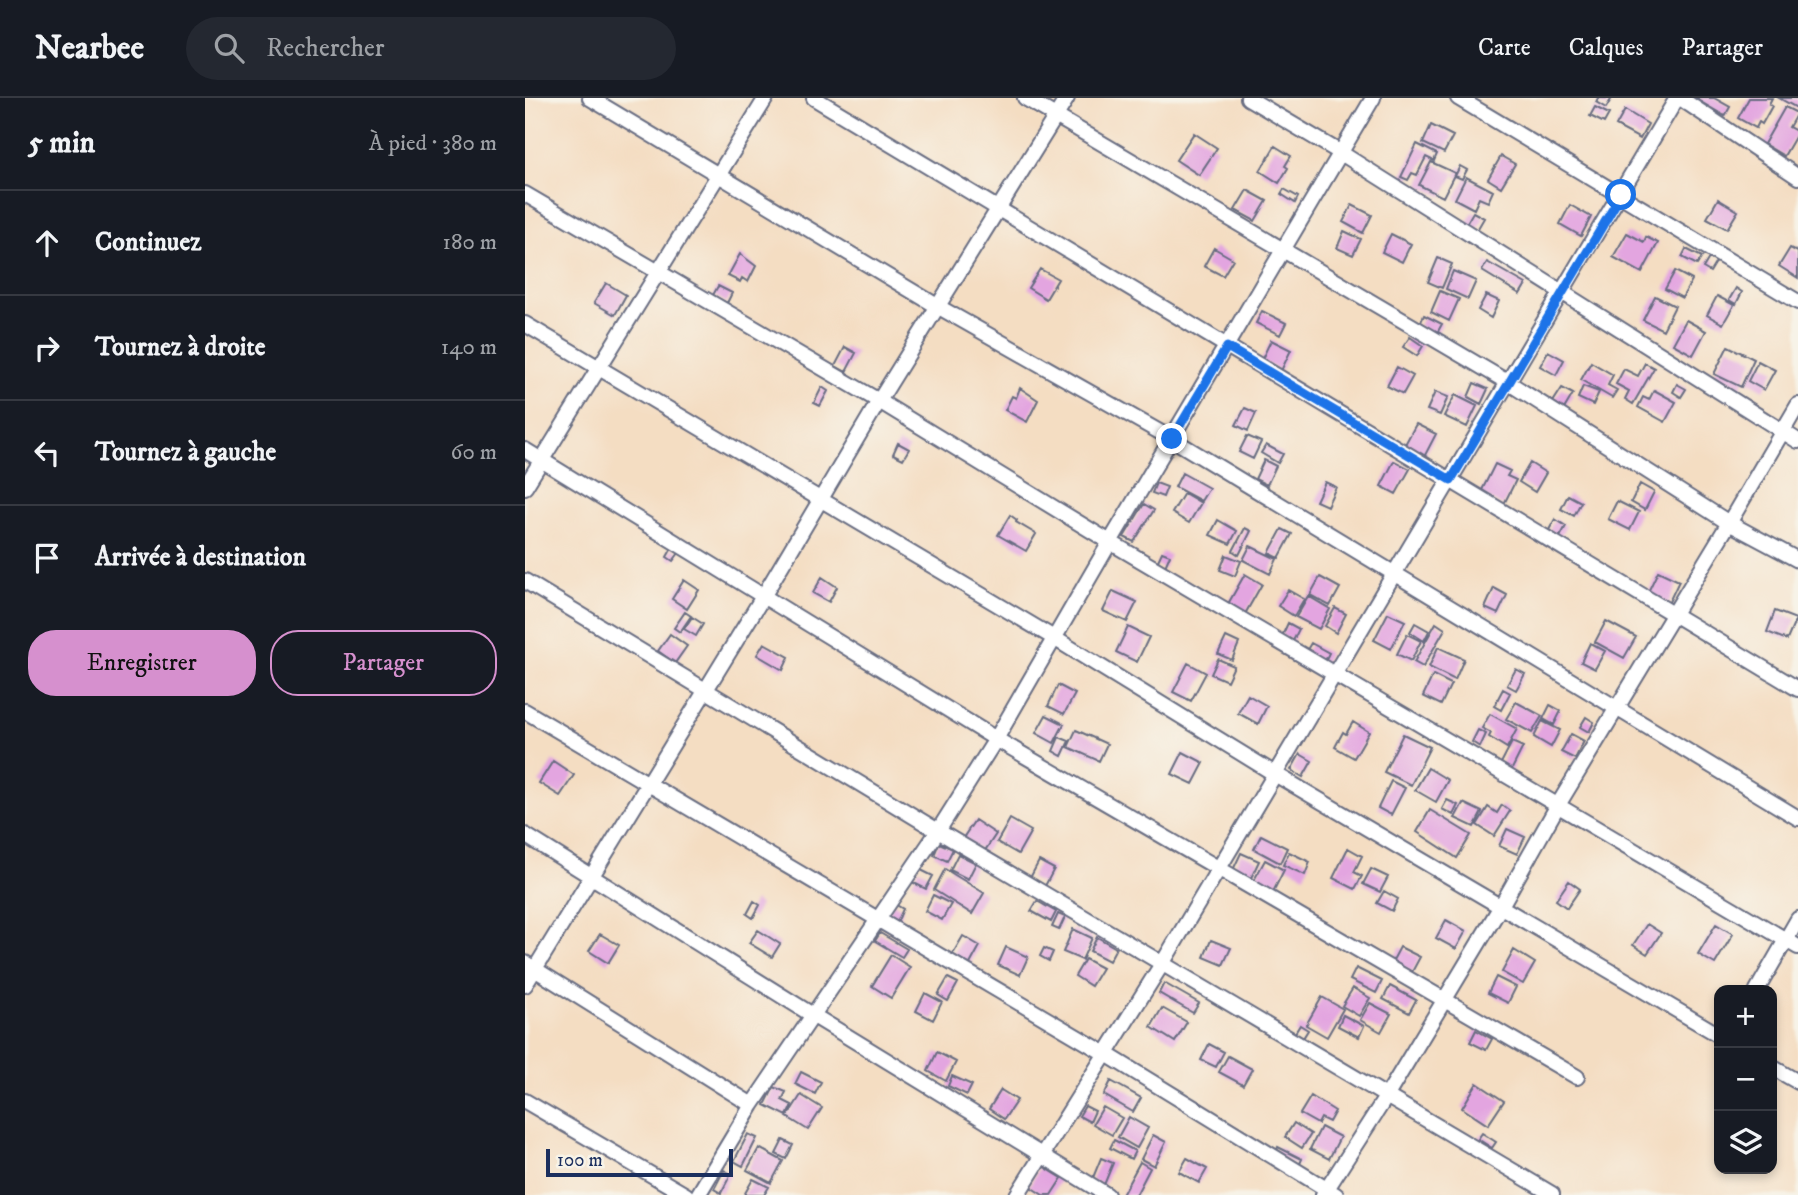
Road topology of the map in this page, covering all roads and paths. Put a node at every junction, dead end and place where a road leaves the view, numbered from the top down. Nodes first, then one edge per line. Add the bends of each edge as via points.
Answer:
1 (590, 98) edge
2 (766, 98) edge
3 (814, 98) edge
4 (1025, 98) edge
5 (1067, 98) edge
6 (1248, 98) edge
7 (1373, 98) edge
8 (1458, 98) edge
9 (1679, 98) edge
10 (1054, 116) junction
11 (1341, 153) junction
12 (719, 174) junction
13 (1798, 177) edge
14 (525, 194) edge
15 (1621, 195) junction
16 (997, 208) junction
17 (1285, 249) junction
18 (657, 272) junction
19 (1563, 292) junction
20 (1798, 302) edge
21 (937, 306) junction
22 (525, 324) edge
23 (1227, 347) junction
24 (598, 368) junction
25 (1509, 383) junction
26 (879, 401) junction
27 (1798, 405) edge
28 (1782, 430) junction
29 (1172, 439) junction
30 (1798, 441) edge
31 (525, 450) edge
32 (542, 460) junction
33 (1451, 480) junction
34 (525, 487) edge
35 (819, 500) junction
36 (1729, 523) junction
37 (1110, 542) junction
38 (1798, 560) edge
39 (1395, 573) junction
40 (525, 581) edge
41 (764, 595) junction
42 (1673, 615) junction
43 (1054, 638) junction
44 (1335, 674) junction
45 (705, 689) junction
46 (1798, 689) edge
47 (1616, 709) junction
48 (525, 711) edge
49 (996, 739) junction
50 (1275, 774) junction
51 (648, 783) junction
52 (1558, 805) junction
53 (1798, 818) edge
54 (938, 831) junction
55 (525, 835) edge
56 (1219, 868) junction
57 (592, 875) junction
58 (1501, 906) junction
59 (1798, 919) edge
60 (878, 920) junction
61 (1792, 944) edge
62 (1161, 964) junction
63 (530, 966) edge
64 (525, 985) edge
65 (1761, 985) edge
66 (1444, 1000) junction
67 (814, 1016) junction
68 (1714, 1032) edge
69 (1106, 1054) junction
70 (1777, 1070) edge
71 (1577, 1077) dead end
72 (1798, 1082) edge
73 (1386, 1097) junction
74 (525, 1101) edge
75 (753, 1105) junction
76 (1042, 1156) junction
77 (1329, 1193) edge
78 (1552, 1194) edge
79 (686, 1195) edge
80 (698, 1195) edge
81 (1017, 1195) edge
82 (1107, 1195) edge

1 - 12 street
2 - 12 street
3 - 16 street
4 - 10 street
5 - 10 street
6 - 11 street
7 - 11 street
8 - 15 street
9 - 13 street
9 - 15 street
10 - 16 street
10 - 17 street
11 - 17 street
11 - 19 street
12 - 18 street
12 - 21 street
14 - 18 street
15 - 19 street
15 - 20 street
16 - 21 street
16 - 23 street
17 - 23 street
17 - 25 street
18 - 24 street
18 - 26 street
19 - 25 street
19 - 28 street
21 - 26 street
21 - 29 street
22 - 24 street
23 - 29 street
23 - 33 street
24 - 32 street
24 - 35 street
25 - 33 street
25 - 36 street
26 - 35 street
26 - 37 street
27 - 28 street
28 - 30 street
28 - 36 street
29 - 37 street
29 - 39 street
31 - 32 street
32 - 34 street
32 - 41 street
33 - 39 street
33 - 42 street
35 - 41 street
35 - 43 street
36 - 38 street
36 - 42 street
37 - 43 street
37 - 44 street
39 - 44 street
39 - 47 street
40 - 45 street
41 - 45 street
41 - 49 street
42 - 46 street
42 - 47 street
43 - 49 street
43 - 50 street
44 - 50 street
44 - 52 street
45 - 51 street
45 - 54 street
47 - 52 street
47 - 53 street
48 - 51 street
49 - 54 street
49 - 56 street
50 - 56 street
50 - 58 street
51 - 57 street
51 - 60 street
52 - 58 street
52 - 61 street
54 - 60 street
54 - 62 street
55 - 57 street
56 - 62 street
56 - 66 street
57 - 63 street
57 - 67 street
58 - 66 street
58 - 68 street
59 - 61 street
60 - 67 street
60 - 69 street
61 - 65 street
62 - 69 street
62 - 73 street
63 - 64 street
63 - 75 street
66 - 71 street
66 - 73 street
67 - 75 street
67 - 76 street
69 - 76 street
69 - 77 street
70 - 72 street
73 - 77 street
73 - 78 street
74 - 79 street
75 - 80 street
76 - 81 street
76 - 82 street

